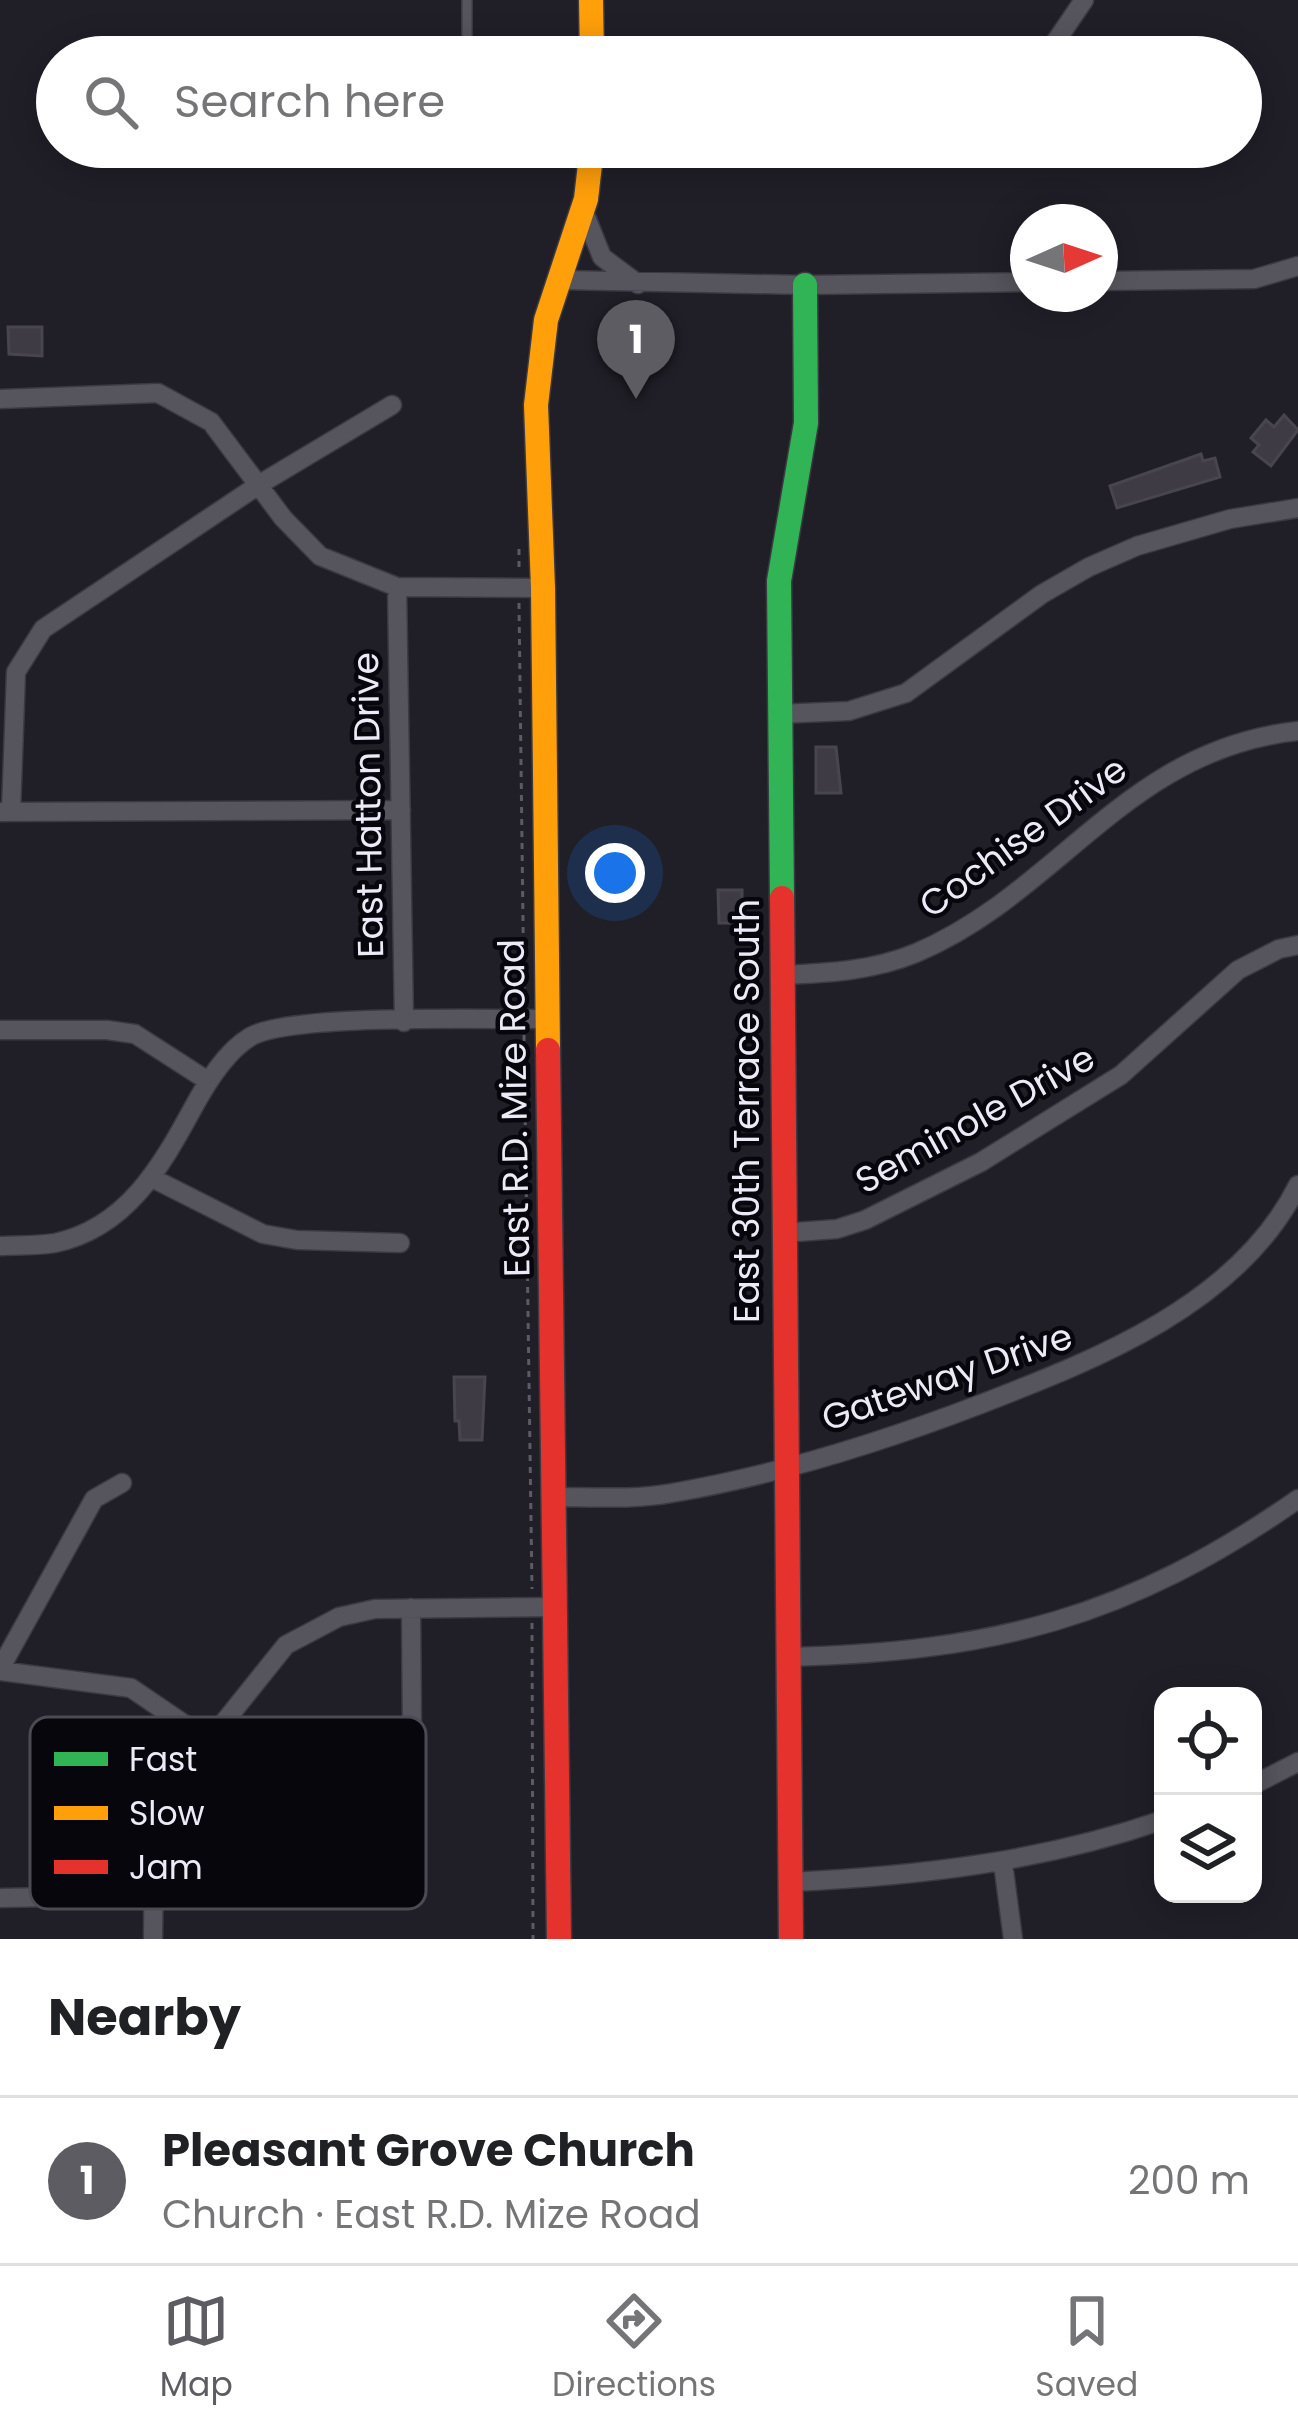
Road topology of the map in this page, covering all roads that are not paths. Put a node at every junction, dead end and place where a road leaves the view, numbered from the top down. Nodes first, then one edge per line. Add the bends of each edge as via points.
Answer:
1 (467, 0) edge
2 (591, 0) edge
3 (1084, 0) edge
4 (467, 36) edge
5 (592, 36) edge
6 (1057, 36) edge
7 (592, 168) edge
8 (584, 212) junction
9 (1298, 266) edge
10 (562, 280) junction
11 (1118, 281) edge
12 (1010, 282) edge
13 (638, 284) junction
14 (805, 285) junction
15 (0, 399) edge
16 (392, 405) dead end
17 (260, 484) junction
18 (1298, 508) edge
19 (398, 587) junction
20 (543, 588) junction
21 (778, 714) junction
22 (1298, 731) edge
23 (401, 810) junction
24 (5, 812) edge
25 (1298, 945) edge
26 (782, 975) junction
27 (549, 1019) junction
28 (404, 1022) junction
29 (0, 1030) edge
30 (208, 1081) junction
31 (152, 1178) junction
32 (1298, 1185) edge
33 (783, 1233) junction
34 (400, 1243) dead end
35 (0, 1246) edge
36 (784, 1466) junction
37 (122, 1484) dead end
38 (553, 1497) junction
39 (1298, 1499) edge
40 (554, 1607) junction
41 (411, 1608) junction
42 (787, 1657) junction
43 (0, 1670) edge
44 (174, 1717) edge
45 (228, 1717) edge
46 (412, 1717) edge
47 (1298, 1762) edge
48 (1262, 1780) edge
49 (1154, 1823) edge
50 (1003, 1863) junction
51 (790, 1882) junction
52 (30, 1897) edge
53 (0, 1898) edge
54 (152, 1909) edge
55 (153, 1939) edge
56 (559, 1939) edge
57 (791, 1939) edge
58 (1013, 1939) edge

1 - 4 lane
2 - 5 main road
3 - 6 street
7 - 8 main road, East R.D. Mize Road
8 - 10 main road, East R.D. Mize Road
8 - 13 street via 602,257
9 - 11 street via 1254,279
10 - 13 street
10 - 20 main road, East R.D. Mize Road via 542,341 534,440
12 - 14 street
13 - 14 street
14 - 21 main road, East 30th Terrace South via 806,423 779,581
15 - 17 street via 158,393 211,422
16 - 17 street
17 - 19 street via 320,556
17 - 24 street via 44,629 16,671
18 - 21 street via 1229,519 1089,567 906,693 849,711
19 - 20 street
19 - 23 street, East Hatton Drive
20 - 27 main road, East R.D. Mize Road
21 - 26 main road, East 30th Terrace South
22 - 26 street, Cochise Drive via 1251,739 1172,771 919,952 851,972
23 - 24 street
23 - 28 street, East Hatton Drive
25 - 33 street, Seminole Drive via 1238,970 1121,1076 981,1162 865,1220
26 - 33 main road, East 30th Terrace South
27 - 28 street
27 - 38 main road, East R.D. Mize Road
28 - 30 street via 307,1024 250,1036
29 - 30 street via 135,1034
30 - 31 street
31 - 34 street via 262,1234
31 - 35 street via 100,1228 54,1243
32 - 36 street, Gateway Drive via 1241,1260 1176,1313 1096,1359 902,1435
33 - 36 main road, East 30th Terrace South
36 - 38 street, Gateway Drive via 670,1494
36 - 42 main road, East 30th Terrace South
37 - 43 street via 94,1499
38 - 40 main road, East R.D. Mize Road
39 - 42 street via 1166,1580 1046,1626 953,1646
40 - 41 street
40 - 56 main road, East R.D. Mize Road
41 - 45 street via 339,1617 286,1645
41 - 46 street
42 - 51 main road, East 30th Terrace South
43 - 44 street via 131,1688
47 - 48 street
49 - 50 street
50 - 51 street
50 - 58 street
51 - 57 main road, East 30th Terrace South
52 - 53 street
54 - 55 street

